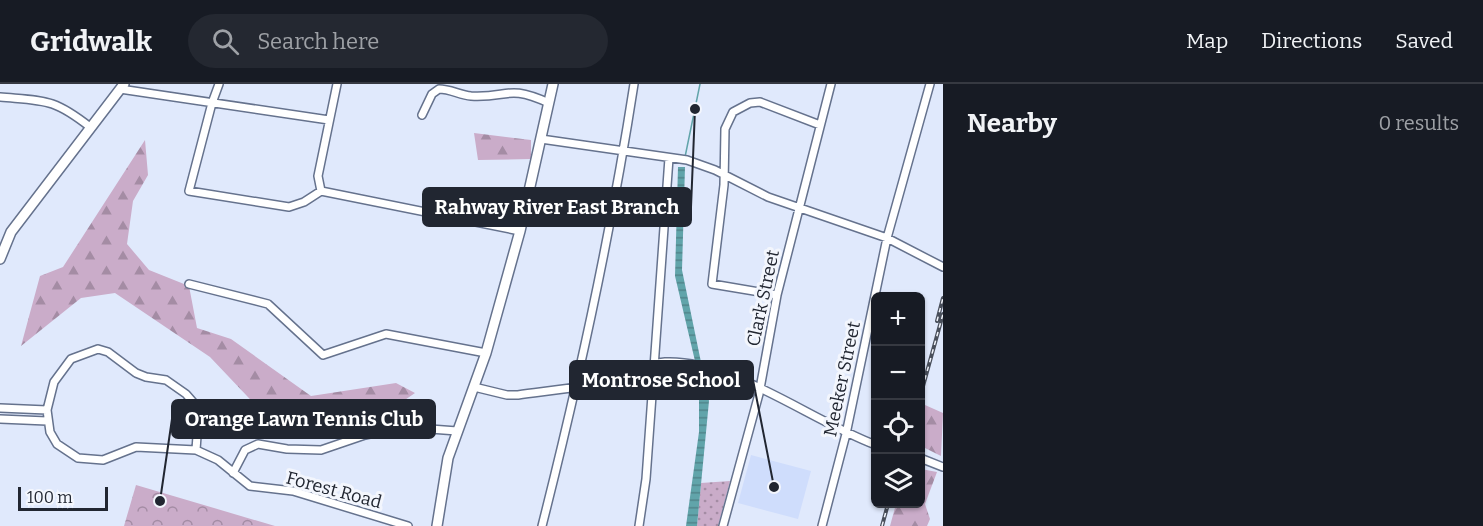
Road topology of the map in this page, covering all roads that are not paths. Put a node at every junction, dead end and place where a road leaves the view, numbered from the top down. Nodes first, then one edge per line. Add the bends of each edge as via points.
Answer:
1 (219, 84) edge
2 (338, 84) edge
3 (554, 84) edge
4 (634, 84) edge
5 (831, 84) edge
6 (930, 84) edge
7 (122, 87) edge
8 (0, 97) edge
9 (212, 103) junction
10 (549, 103) junction
11 (422, 115) dead end
12 (329, 120) junction
13 (820, 125) junction
14 (90, 127) junction
15 (541, 139) junction
16 (624, 151) junction
17 (669, 158) junction
18 (724, 174) junction
19 (321, 191) junction
20 (798, 207) junction
21 (520, 231) junction
22 (888, 238) junction
23 (0, 259) edge
24 (942, 267) edge
25 (189, 284) dead end
26 (777, 295) junction
27 (486, 353) junction
28 (654, 364) junction
29 (578, 385) junction
30 (474, 387) junction
31 (760, 390) junction
32 (0, 408) edge
33 (47, 410) junction
34 (0, 419) edge
35 (47, 421) junction
36 (457, 431) junction
37 (846, 434) junction
38 (871, 443) edge
39 (196, 450) junction
40 (925, 460) edge
41 (943, 467) edge
42 (233, 473) junction
43 (408, 526) edge
44 (437, 526) edge
45 (542, 526) edge
46 (639, 526) edge
47 (723, 526) edge
48 (822, 526) edge

1 - 9 street
2 - 12 street
3 - 10 street
4 - 16 street
5 - 13 street, Clark Street
6 - 22 street, Meeker Street
7 - 9 street
7 - 14 street
8 - 14 street via 52,102
9 - 12 street
9 - 19 street via 189,191 289,207
10 - 11 street via 519,90 479,96 438,89
10 - 15 street
12 - 19 street via 318,176
13 - 18 street via 769,103 740,107 725,129
13 - 20 street, Clark Street
14 - 23 street via 11,232
15 - 16 street
15 - 21 street
16 - 17 street
16 - 29 street
17 - 18 street
17 - 28 street
18 - 20 street via 768,197
18 - 26 street via 712,284
19 - 21 street
20 - 22 street
20 - 26 street, Clark Street
21 - 27 street
22 - 24 street
22 - 37 street, Meeker Street
25 - 27 street via 268,304 323,355 386,334
26 - 31 street, Clark Street
27 - 30 street
28 - 29 street via 627,375
28 - 31 street via 704,365
28 - 46 street
29 - 30 street via 507,395
29 - 45 street
30 - 36 street
31 - 37 street
31 - 47 street, Clark Street
32 - 33 street
33 - 35 street
33 - 39 street via 50,394 64,367 71,359 98,349 146,377 166,380 186,394 193,402 198,422
34 - 35 street
35 - 39 street, Forest Road via 57,444 78,459 104,460 136,447
36 - 42 street via 404,428 365,435 321,450 258,444 245,450
36 - 44 street via 448,458
37 - 38 street
37 - 48 street, Meeker Street
39 - 42 street, Forest Road
40 - 41 street
42 - 43 street, Forest Road via 258,489 293,491

